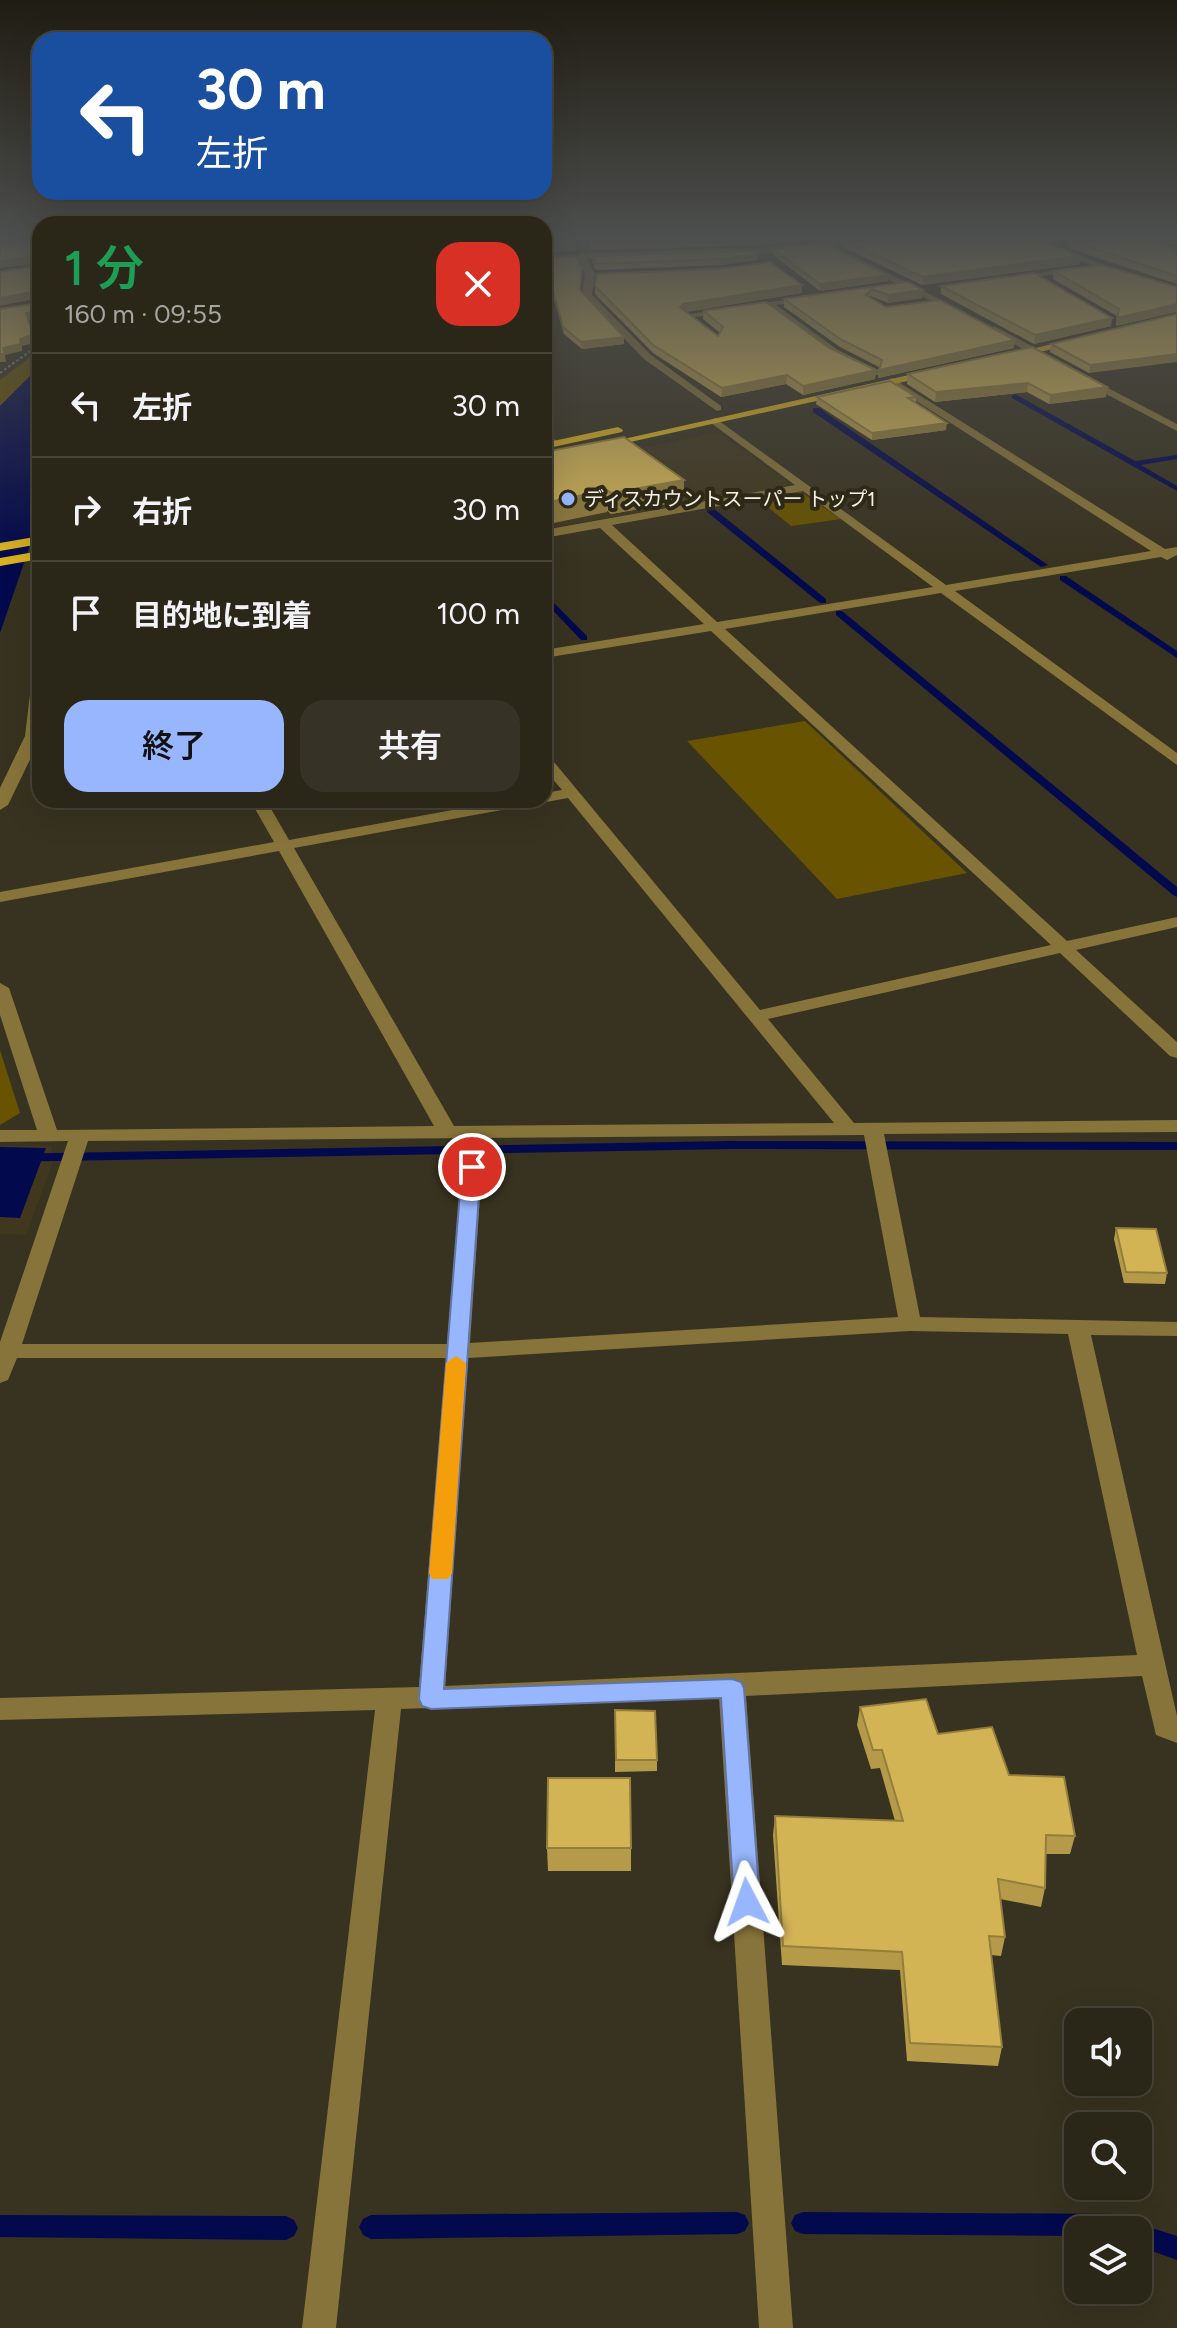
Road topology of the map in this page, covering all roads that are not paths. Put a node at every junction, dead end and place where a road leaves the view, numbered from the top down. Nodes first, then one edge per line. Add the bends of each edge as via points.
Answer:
1 (638, 349) edge
2 (829, 349) edge
3 (1030, 349) edge
4 (1041, 349) edge
5 (1034, 351) junction
6 (1006, 357) edge
7 (939, 359) edge
8 (1058, 364) edge
9 (949, 369) edge
10 (1070, 370) edge
11 (876, 373) junction
12 (892, 381) junction
13 (716, 414) junction
14 (1177, 428) edge
15 (552, 444) edge
16 (552, 456) edge
17 (805, 487) junction
18 (602, 523) junction
19 (552, 532) edge
20 (32, 541) edge
21 (0, 547) edge
22 (1170, 552) edge
23 (32, 556) edge
24 (0, 562) edge
25 (1177, 562) edge
26 (943, 589) junction
27 (714, 625) junction
28 (552, 653) edge
29 (32, 743) edge
30 (1177, 760) edge
31 (552, 769) edge
32 (572, 793) junction
33 (552, 797) edge
34 (0, 805) edge
35 (263, 808) edge
36 (489, 808) edge
37 (284, 845) junction
38 (0, 897) edge
39 (1177, 922) edge
40 (1063, 947) junction
41 (0, 988) edge
42 (756, 1016) junction
43 (1177, 1052) edge
44 (1177, 1126) edge
45 (850, 1130) junction
46 (873, 1130) junction
47 (448, 1133) junction
48 (0, 1136) edge
49 (49, 1136) junction
50 (80, 1136) junction
51 (472, 1167) dead end
52 (910, 1324) junction
53 (1078, 1328) junction
54 (1177, 1329) edge
55 (4, 1351) edge
56 (457, 1351) junction
57 (0, 1375) edge
58 (1150, 1665) junction
59 (732, 1688) junction
60 (431, 1699) junction
61 (389, 1701) junction
62 (0, 1709) edge
63 (1177, 1732) edge
64 (319, 2328) edge
65 (776, 2328) edge

1 - 13 street
2 - 11 street
3 - 5 street
4 - 5 main road
5 - 6 main road
5 - 8 street
7 - 11 main road
9 - 12 main road
10 - 14 street
11 - 13 main road
12 - 13 main road
12 - 22 street
13 - 15 main road
13 - 16 main road
13 - 17 street
17 - 18 street
17 - 26 street
18 - 19 street
18 - 27 street
20 - 21 main road
22 - 25 street
22 - 26 street
23 - 24 main road
26 - 27 street
26 - 30 street
27 - 28 street
27 - 40 street
29 - 34 street
31 - 32 street
32 - 33 street
32 - 42 street
35 - 37 street
36 - 37 street
37 - 38 street
37 - 47 street
39 - 40 street
40 - 42 street
40 - 43 street
41 - 49 street
42 - 45 street
44 - 46 street
45 - 46 street
45 - 47 street
46 - 52 street
47 - 50 street
48 - 49 street
49 - 50 street
50 - 55 street
51 - 56 street
52 - 53 street
52 - 56 street
53 - 54 street
53 - 58 street
55 - 56 street
55 - 57 street
56 - 60 street
58 - 59 street
58 - 63 street via 1166,1727
59 - 60 street
59 - 65 street
60 - 61 street
61 - 62 street
61 - 64 street

